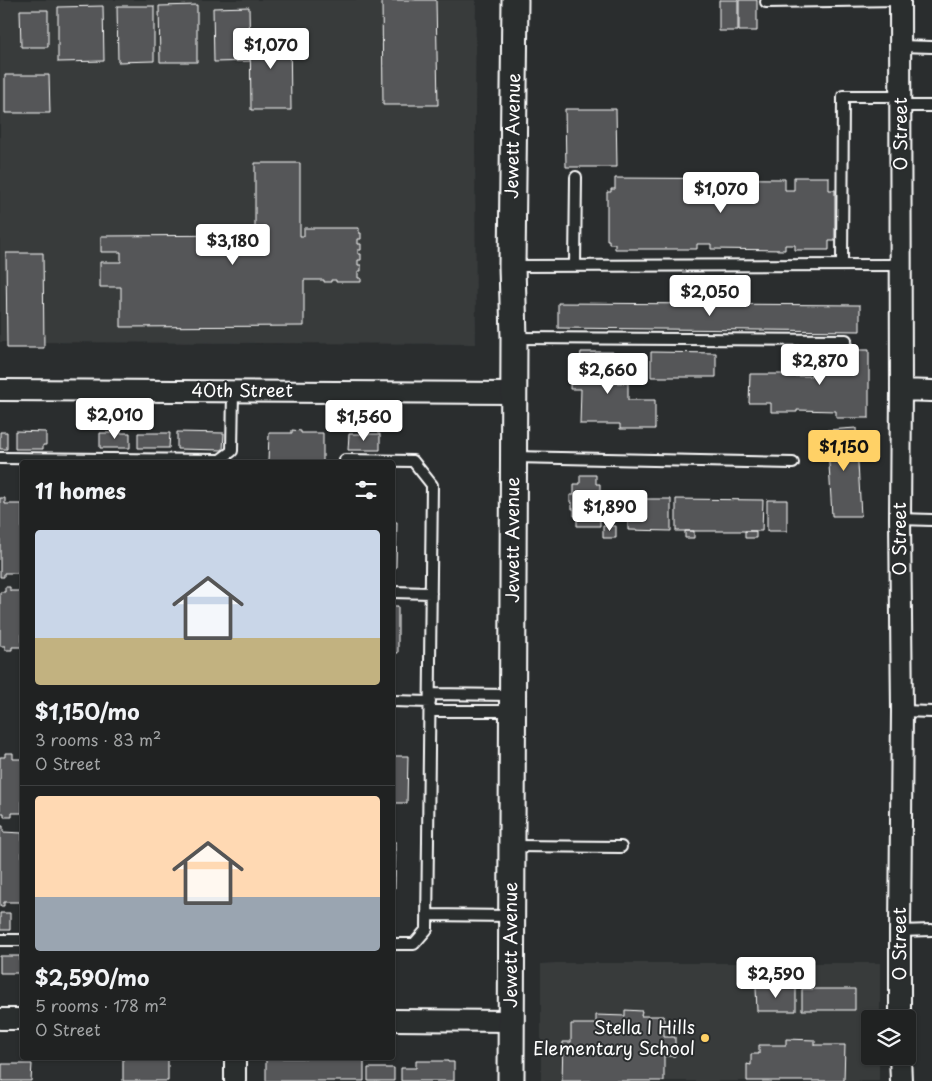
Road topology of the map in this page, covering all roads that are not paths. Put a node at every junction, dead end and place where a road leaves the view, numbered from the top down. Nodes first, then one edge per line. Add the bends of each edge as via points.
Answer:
1 (515, 0) edge
2 (900, 0) edge
3 (766, 2) dead end
4 (900, 46) junction
5 (932, 47) edge
6 (900, 101) junction
7 (932, 106) edge
8 (576, 178) dead end
9 (842, 265) junction
10 (901, 265) junction
11 (512, 266) junction
12 (575, 266) junction
13 (514, 338) junction
14 (846, 340) dead end
15 (0, 390) edge
16 (901, 390) junction
17 (233, 391) junction
18 (932, 391) edge
19 (514, 393) junction
20 (513, 457) junction
21 (0, 458) edge
22 (395, 461) edge
23 (794, 463) dead end
24 (900, 519) junction
25 (932, 520) edge
26 (395, 592) edge
27 (431, 593) junction
28 (395, 702) edge
29 (430, 702) junction
30 (512, 703) junction
31 (902, 711) junction
32 (932, 712) edge
33 (512, 846) junction
34 (621, 847) dead end
35 (427, 915) junction
36 (511, 916) junction
37 (932, 930) edge
38 (900, 931) junction
39 (0, 940) edge
40 (20, 940) edge
41 (395, 944) edge
42 (900, 1010) edge
43 (0, 1019) edge
44 (20, 1019) edge
45 (395, 1020) edge
46 (511, 1021) junction
47 (235, 1060) edge
48 (900, 1065) edge
49 (235, 1081) edge
50 (510, 1081) edge
51 (901, 1081) edge

1 - 11 street, Jewett Avenue
2 - 3 lane
2 - 4 street, O Street
4 - 5 lane
4 - 6 street, O Street
6 - 7 lane
6 - 9 lane via 843,96
6 - 10 street, O Street
8 - 12 lane
9 - 10 lane
9 - 12 lane
10 - 16 street, O Street
11 - 12 lane
11 - 13 street, Jewett Avenue
13 - 14 lane
13 - 19 street, Jewett Avenue
15 - 17 street, 40th Street
16 - 18 street
16 - 24 street, O Street
17 - 19 street, 40th Street
17 - 21 lane via 232,451 220,460
19 - 20 street, Jewett Avenue
20 - 23 lane
20 - 30 street, Jewett Avenue
22 - 27 lane via 412,461 432,486
24 - 25 lane
24 - 31 street, O Street
26 - 27 lane
27 - 29 lane
28 - 29 lane
29 - 30 lane
29 - 30 lane
29 - 35 lane
30 - 33 street, Jewett Avenue
31 - 32 lane
31 - 38 street, O Street
33 - 34 lane
33 - 36 street, Jewett Avenue
35 - 36 lane
35 - 41 lane via 427,929 414,944
36 - 46 street, Jewett Avenue
37 - 38 lane
38 - 42 street, O Street
39 - 40 lane
43 - 44 street
45 - 46 street
46 - 50 street, Jewett Avenue
47 - 49 street
48 - 51 street

